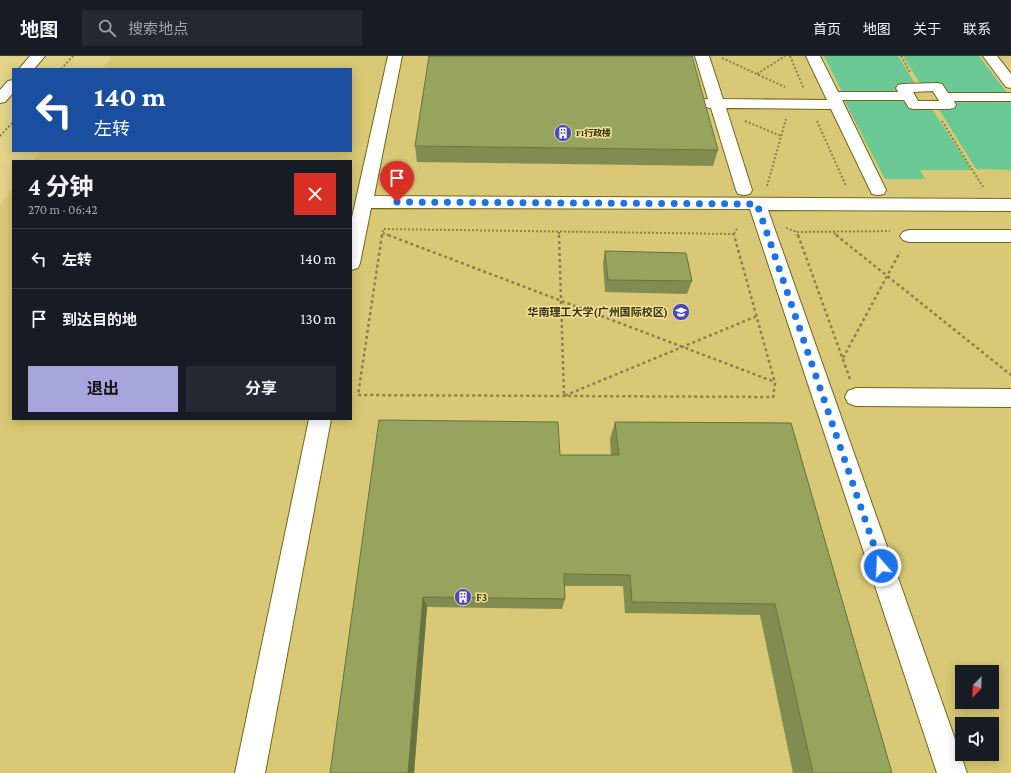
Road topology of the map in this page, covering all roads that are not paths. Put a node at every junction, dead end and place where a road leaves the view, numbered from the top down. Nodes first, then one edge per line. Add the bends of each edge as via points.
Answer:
1 (38, 56) edge
2 (395, 56) edge
3 (702, 56) edge
4 (813, 56) edge
5 (990, 56) edge
6 (27, 68) edge
7 (1011, 84) edge
8 (12, 85) edge
9 (727, 89) dead end
10 (789, 89) road end
11 (908, 96) junction
12 (712, 97) junction
13 (832, 97) junction
14 (944, 97) junction
15 (1011, 97) edge
16 (0, 99) edge
17 (696, 104) edge
18 (878, 190) junction
19 (1011, 190) edge
20 (756, 195) junction
21 (363, 202) junction
22 (1011, 205) edge
23 (909, 236) road end
24 (1011, 236) edge
25 (352, 258) edge
26 (856, 397) road end
27 (1011, 398) edge
28 (320, 420) edge
29 (250, 773) edge
30 (952, 773) edge

1 - 6 street
2 - 21 street
3 - 12 street
4 - 13 street
5 - 7 street
8 - 16 street
9 - 12 street
10 - 13 street via 804,89
11 - 13 street
11 - 14 street via 914,105 949,105
11 - 14 street via 903,88 937,87
12 - 13 street via 790,104 810,104
12 - 17 street
12 - 20 street
13 - 18 street
14 - 15 street
18 - 19 street
18 - 20 street
20 - 21 street
20 - 22 street
20 - 30 street
21 - 25 street
23 - 24 street
26 - 27 street
28 - 29 street

